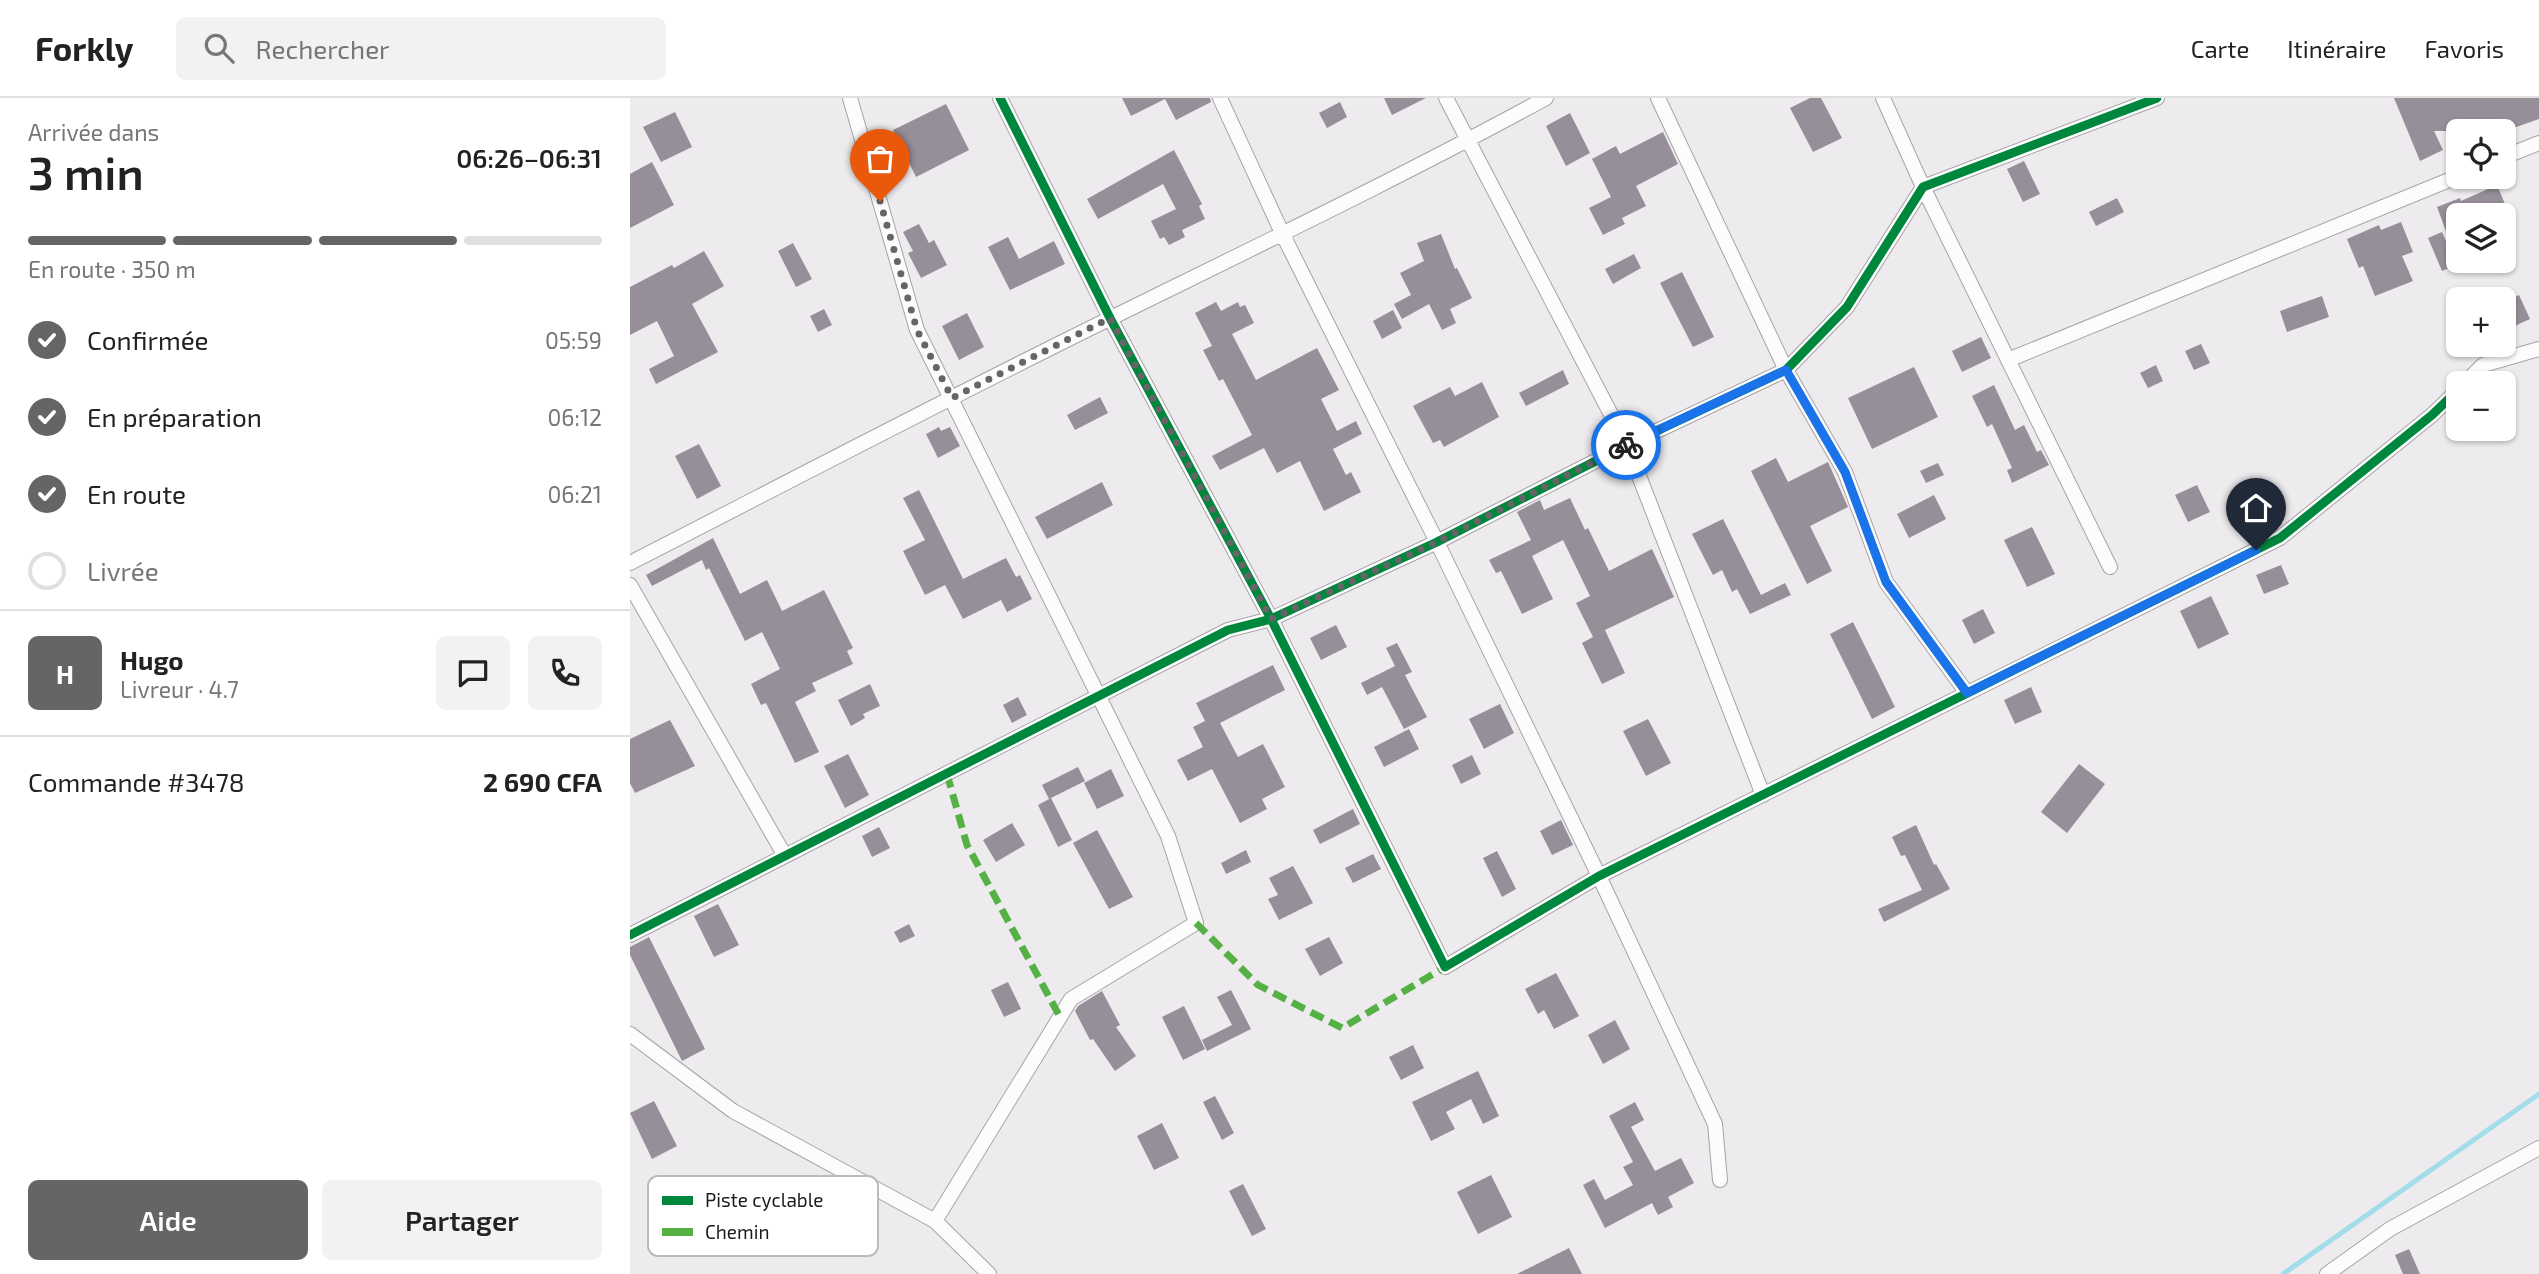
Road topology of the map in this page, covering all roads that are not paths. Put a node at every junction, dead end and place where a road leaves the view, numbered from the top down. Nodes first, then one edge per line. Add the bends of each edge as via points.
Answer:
1 (850, 98) edge
2 (1000, 98) edge
3 (1220, 98) edge
4 (1446, 98) edge
5 (1546, 98) edge
6 (1658, 98) edge
7 (1883, 98) edge
8 (2157, 98) edge
9 (1469, 140) junction
10 (2539, 143) edge
11 (2516, 152) edge
12 (2446, 181) edge
13 (1923, 187) junction
14 (1283, 235) junction
15 (1110, 318) junction
16 (2539, 349) edge
17 (2008, 360) junction
18 (1786, 370) junction
19 (2477, 371) edge
20 (952, 398) junction
21 (2446, 402) edge
22 (1627, 445) junction
23 (1437, 542) junction
24 (630, 563) edge
25 (2110, 567) dead end
26 (630, 585) edge
27 (1271, 619) junction
28 (1967, 693) junction
29 (1099, 697) junction
30 (1763, 795) junction
31 (785, 856) junction
32 (1599, 876) junction
33 (630, 935) edge
34 (630, 1034) edge
35 (2539, 1147) edge
36 (853, 1176) edge
37 (1720, 1180) dead end
38 (878, 1190) edge
39 (936, 1221) junction
40 (989, 1274) edge
41 (2327, 1274) edge

1 - 20 street via 917,330
2 - 15 street
3 - 14 street
4 - 9 street
5 - 9 street
6 - 18 street
7 - 13 street
8 - 13 street
9 - 14 street
9 - 22 street
10 - 11 street
12 - 17 street
13 - 17 street
13 - 18 street via 1847,307
14 - 15 street
14 - 23 street
15 - 20 street
15 - 27 street
16 - 19 street via 2483,365
17 - 25 street
18 - 22 street
18 - 28 street via 1845,472 1886,582
20 - 24 street
20 - 29 street
21 - 28 street via 2280,538
22 - 23 street
22 - 30 street
23 - 27 street
23 - 32 street
26 - 31 street
27 - 29 street via 1228,630
27 - 32 street via 1445,967
28 - 30 street
29 - 31 street
29 - 39 street via 1168,836 1196,923 1071,999
30 - 32 street
31 - 33 street
32 - 37 street via 1715,1124
34 - 36 street via 733,1111
35 - 41 street via 2390,1229
38 - 39 street
39 - 40 street

